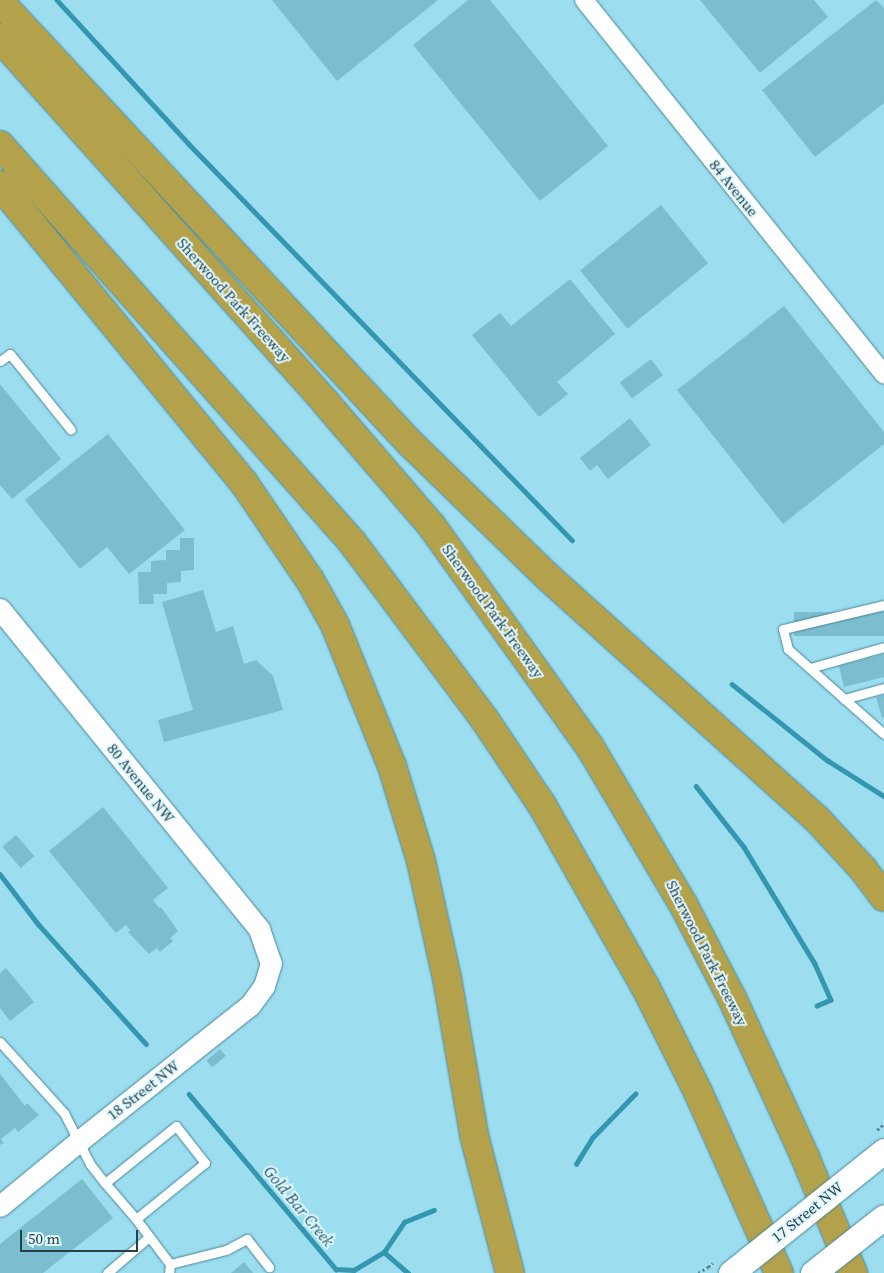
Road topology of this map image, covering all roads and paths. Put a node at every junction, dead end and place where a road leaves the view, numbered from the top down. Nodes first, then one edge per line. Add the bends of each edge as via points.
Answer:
1 (584, 0) edge
2 (0, 2) edge
3 (0, 38) edge
4 (0, 145) edge
5 (0, 185) edge
6 (0, 362) edge
7 (884, 375) edge
8 (71, 430) dead end
9 (884, 604) edge
10 (0, 609) edge
11 (884, 647) edge
12 (810, 668) junction
13 (884, 688) edge
14 (844, 699) junction
15 (882, 730) edge
16 (816, 818) junction
17 (884, 868) edge
18 (884, 897) edge
19 (271, 963) joint
20 (0, 1042) edge
21 (884, 1124) edge
22 (78, 1140) junction
23 (880, 1140) edge
24 (104, 1183) junction
25 (1, 1204) edge
26 (884, 1216) edge
27 (136, 1220) junction
28 (149, 1238) junction
29 (502, 1239) junction
30 (269, 1267) dead end
31 (170, 1268) edge
32 (719, 1270) edge
33 (107, 1273) edge
34 (510, 1273) edge
35 (518, 1273) edge
36 (698, 1273) edge
37 (779, 1273) edge
38 (814, 1273) edge
39 (853, 1273) edge

1 - 7 street, 84 Avenue
2 - 16 highway via 410,443 549,578
3 - 39 highway, Sherwood Park Freeway via 431,525 580,731 652,848 732,998 805,1157
4 - 37 highway via 352,542 485,720 546,813 646,988 698,1092
5 - 29 highway via 244,483 310,580 335,625 392,766 421,861 447,978 474,1135
6 - 8 lane via 10,354
9 - 12 lane via 783,629 788,649
10 - 19 street, 80 Avenue NW via 259,929
11 - 12 lane
12 - 14 lane
13 - 14 lane
14 - 15 lane
16 - 17 highway
16 - 18 highway
19 - 22 street, 18 Street NW via 264,986 250,1005
20 - 22 lane via 64,1113
21 - 23 path
22 - 24 lane
22 - 25 street, 18 Street NW
23 - 32 main road, 17 Street NW, bridge
24 - 27 lane
24 - 27 lane via 176,1126 204,1163
26 - 38 main road, bridge
27 - 28 lane
28 - 31 lane
28 - 33 lane
29 - 34 highway
29 - 35 highway
30 - 31 lane via 247,1239 226,1250
32 - 36 path

